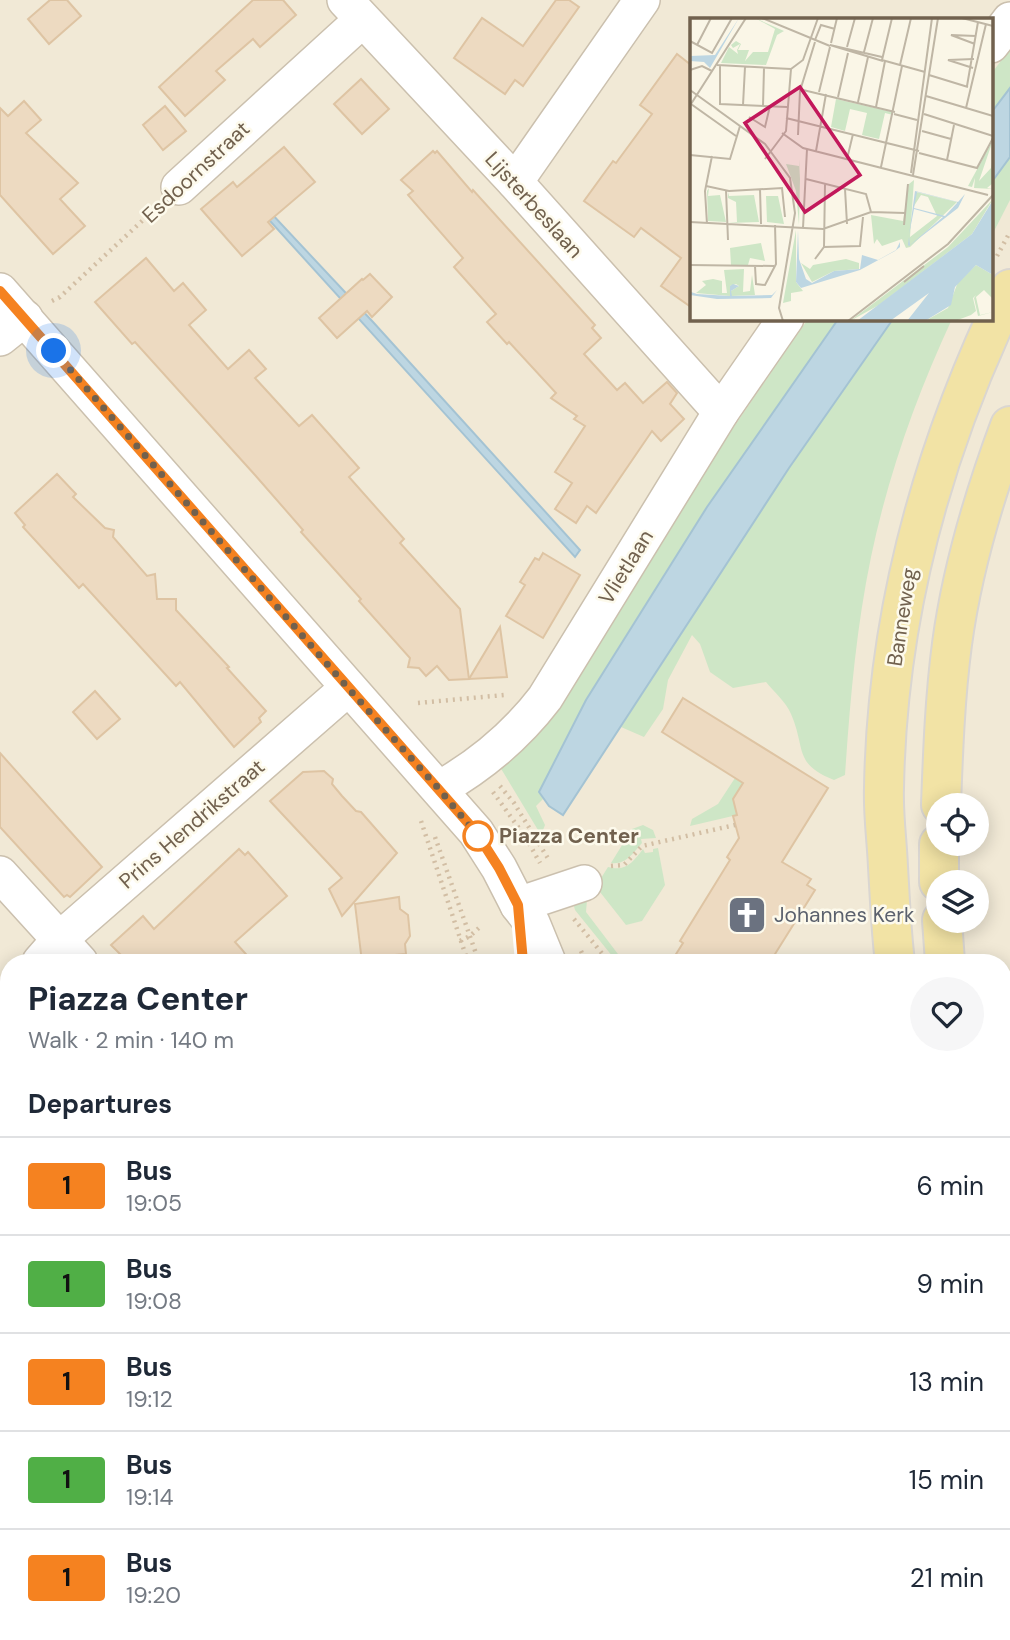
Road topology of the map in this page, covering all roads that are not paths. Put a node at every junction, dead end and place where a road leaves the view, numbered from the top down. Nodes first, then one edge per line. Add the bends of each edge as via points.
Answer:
1 (642, 0) edge
2 (353, 10) edge
3 (1010, 20) edge
4 (992, 44) edge
5 (515, 182) junction
6 (179, 187) road end
7 (1002, 276) edge
8 (0, 291) edge
9 (992, 311) edge
10 (785, 320) edge
11 (989, 320) edge
12 (13, 328) edge
13 (721, 412) junction
14 (1010, 426) edge
15 (348, 688) junction
16 (941, 793) edge
17 (429, 802) junction
18 (0, 874) edge
19 (597, 874) road end
20 (518, 905) junction
21 (943, 933) edge
22 (59, 954) edge
23 (61, 954) edge
24 (522, 954) edge
25 (545, 954) edge
26 (894, 954) edge
27 (944, 954) edge

1 - 5 street
2 - 5 street, Lijsterbeslaan
2 - 6 street, Esdoornstraat
3 - 4 street
5 - 13 street, Lijsterbeslaan
7 - 9 main road, Banneweg
8 - 12 street
10 - 13 street, Vlietlaan
11 - 26 main road, Banneweg via 937,462 897,633 884,789
12 - 15 street
13 - 17 street, Vlietlaan via 545,698 506,742
14 - 16 main road via 966,568 952,642
15 - 17 street
15 - 23 street, Prins Hendrikstraat
17 - 20 street via 476,832
18 - 22 street
19 - 20 street
20 - 24 street
20 - 25 street via 532,923
21 - 27 main road

